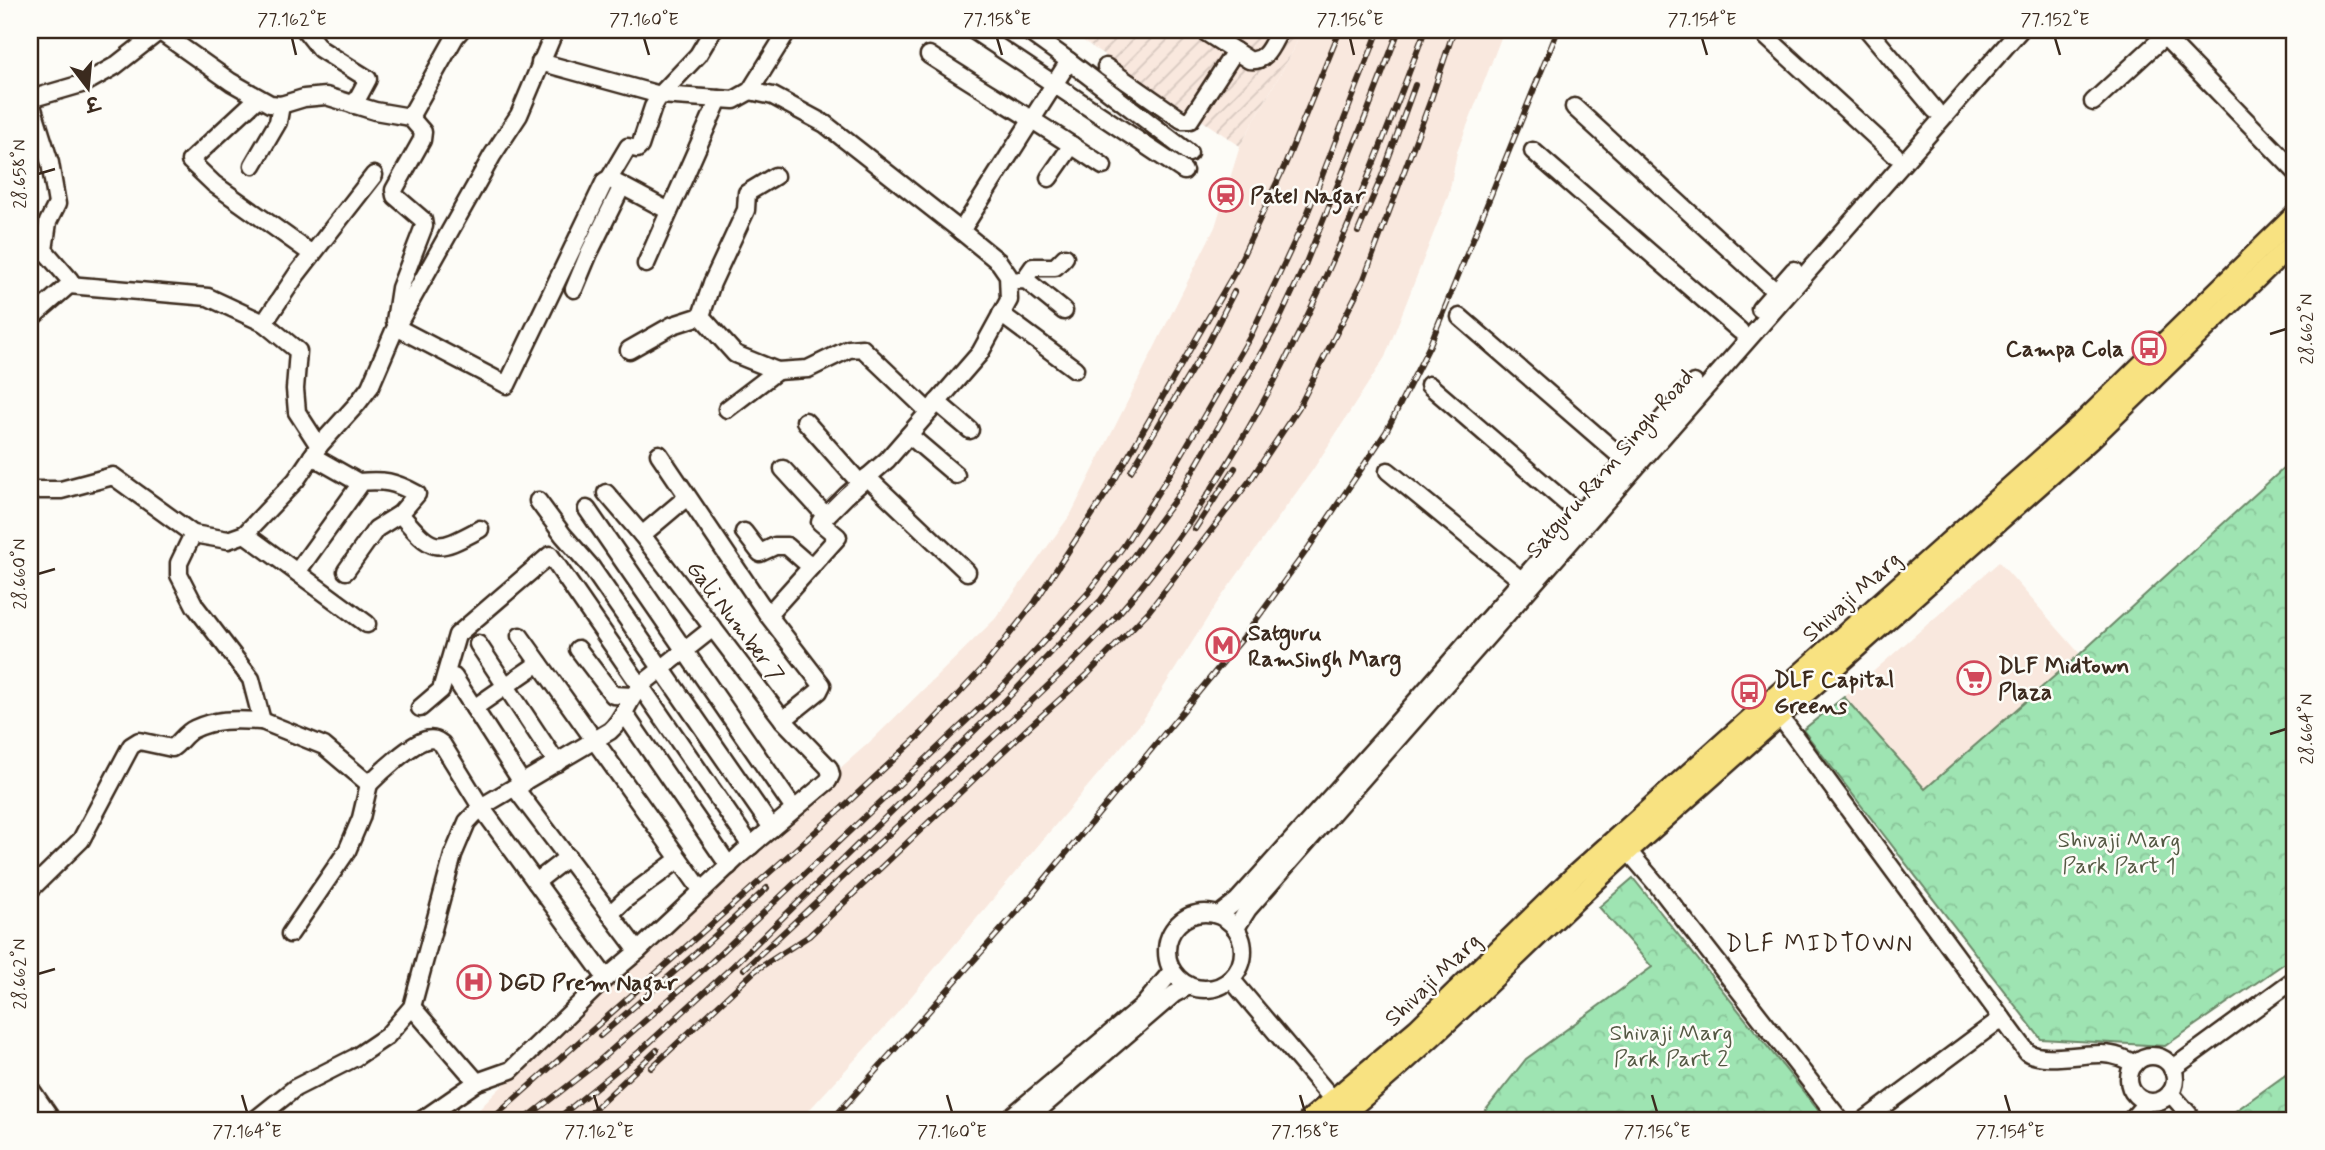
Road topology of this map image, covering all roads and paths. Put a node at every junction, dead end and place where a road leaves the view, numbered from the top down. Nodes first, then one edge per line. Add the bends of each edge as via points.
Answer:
1 (305, 30) edge
2 (461, 30) edge
3 (555, 30) edge
4 (713, 30) edge
5 (788, 30) edge
6 (972, 30) edge
7 (1026, 30) edge
8 (1202, 30) edge
9 (1280, 30) edge
10 (1759, 30) edge
11 (1868, 30) edge
12 (2006, 30) edge
13 (2020, 30) edge
14 (152, 32) edge
15 (2164, 32) edge
16 (1235, 51) junction
17 (929, 55) dead end
18 (1069, 61) junction
19 (540, 62) junction
20 (1106, 67) dead end
21 (1055, 83) junction
22 (750, 92) junction
23 (660, 95) junction
24 (258, 98) junction
25 (30, 99) edge
26 (719, 99) junction
27 (2093, 102) dead end
28 (354, 104) junction
29 (281, 105) junction
30 (30, 106) edge
31 (1574, 107) dead end
32 (1935, 110) junction
33 (410, 117) junction
34 (1031, 121) junction
35 (1072, 145) junction
36 (1533, 151) dead end
37 (1189, 153) dead end
38 (1895, 155) junction
39 (253, 165) dead end
40 (1103, 166) dead end
41 (2295, 170) edge
42 (1184, 172) dead end
43 (374, 175) dead end
44 (775, 176) dead end
45 (1049, 178) dead end
46 (615, 183) junction
47 (669, 211) junction
48 (2295, 215) edge
49 (961, 231) junction
50 (2295, 241) edge
51 (312, 254) junction
52 (1065, 257) dead end
53 (646, 264) dead end
54 (1016, 280) junction
55 (69, 285) junction
56 (574, 289) dead end
57 (1775, 291) junction
58 (1064, 312) dead end
59 (1001, 314) junction
60 (701, 316) junction
61 (1460, 317) dead end
62 (30, 318) edge
63 (264, 323) junction
64 (395, 329) junction
65 (1740, 331) junction
66 (629, 350) dead end
67 (1075, 369) dead end
68 (777, 372) junction
69 (1429, 385) dead end
70 (933, 407) junction
71 (727, 409) dead end
72 (804, 421) dead end
73 (970, 430) dead end
74 (909, 435) junction
75 (316, 451) junction
76 (659, 454) dead end
77 (1626, 461) junction
78 (783, 469) dead end
79 (1388, 471) dead end
80 (956, 475) dead end
81 (864, 480) junction
82 (358, 482) junction
83 (30, 490) edge
84 (606, 493) dead end
85 (687, 497) junction
86 (538, 501) dead end
87 (587, 509) dead end
88 (400, 514) junction
89 (1579, 514) junction
90 (826, 516) junction
91 (480, 528) dead end
92 (744, 532) dead end
93 (193, 534) junction
94 (245, 534) junction
95 (642, 536) junction
96 (811, 567) junction
97 (346, 571) dead end
98 (296, 572) junction
99 (967, 572) dead end
100 (1521, 580) junction
101 (768, 615) junction
102 (367, 624) dead end
103 (713, 628) junction
104 (520, 635) dead end
105 (478, 644) dead end
106 (578, 649) dead end
107 (685, 650) junction
108 (539, 663) junction
109 (661, 670) junction
110 (454, 677) dead end
111 (506, 686) junction
112 (637, 690) junction
113 (420, 708) dead end
114 (474, 708) junction
115 (624, 713) junction
116 (1779, 715) junction
117 (783, 720) junction
118 (261, 722) junction
119 (594, 740) junction
120 (557, 763) junction
121 (369, 784) junction
122 (519, 786) junction
123 (481, 807) junction
124 (794, 809) junction
125 (772, 828) junction
126 (751, 846) junction
127 (1628, 851) junction
128 (568, 858) junction
129 (679, 859) junction
130 (729, 866) junction
131 (536, 882) junction
132 (30, 890) edge
133 (702, 891) junction
134 (610, 914) junction
135 (1219, 915) junction
136 (1236, 928) junction
137 (290, 934) dead end
138 (638, 951) junction
139 (1172, 971) junction
140 (606, 978) junction
141 (1231, 979) junction
142 (2295, 979) edge
143 (1189, 986) junction
144 (412, 1007) junction
145 (2002, 1018) junction
146 (2135, 1064) junction
147 (2172, 1069) junction
148 (477, 1082) junction
149 (30, 1088) edge
150 (2170, 1093) junction
151 (2147, 1102) junction
152 (1338, 1112) edge
153 (52, 1120) edge
154 (254, 1120) edge
155 (422, 1120) edge
156 (1007, 1120) edge
157 (1027, 1120) edge
158 (1309, 1120) edge
159 (1840, 1120) edge
160 (1865, 1120) edge
161 (2131, 1120) edge
162 (2194, 1120) edge

1 - 28 street via 320,49 368,79
2 - 33 street
3 - 19 street
4 - 23 street via 698,55
5 - 22 street
6 - 21 street
7 - 18 street
8 - 16 street
9 - 16 street via 1259,61
10 - 38 street
11 - 32 street
12 - 32 street, Satguru Ram Singh Road
13 - 136 street, Satguru Ram Singh Road
14 - 24 street
14 - 25 street via 116,66 85,83
15 - 27 street
15 - 41 street
16 - 20 street via 1190,120 1182,120
17 - 34 street
18 - 21 street
18 - 37 street
19 - 23 street
19 - 64 street via 519,115
21 - 34 street
21 - 42 street
22 - 26 street via 734,100
22 - 49 street via 773,96 825,124
23 - 26 street
23 - 46 street via 640,146 628,146
24 - 29 street
24 - 51 street via 190,161 214,184
26 - 47 street
28 - 29 street via 326,96
28 - 33 street
29 - 39 street via 278,122
30 - 55 street via 43,134 57,204 48,222 44,250 68,274
31 - 57 street
32 - 38 street, Satguru Ram Singh Road
33 - 64 street via 423,137 394,194 424,226 400,288
34 - 35 street
34 - 49 street
35 - 40 street
35 - 45 street
36 - 65 street
38 - 57 street, Satguru Ram Singh Road
43 - 51 street
44 - 60 street via 747,193 746,209
46 - 47 street
46 - 56 street
46 - 64 street via 605,181 507,385
47 - 53 street
48 - 152 main road, Shivaji Marg via 2076,429 1576,874
49 - 54 street
50 - 116 main road, Shivaji Marg via 2091,439
51 - 63 street
52 - 54 street via 1055,267 1033,267
54 - 58 street
54 - 59 street
55 - 62 street
55 - 63 street via 208,297
57 - 65 street, Satguru Ram Singh Road
59 - 67 street
59 - 70 street via 980,353
60 - 66 street via 673,325
60 - 68 street via 735,354
61 - 77 street
63 - 75 street via 298,351 297,412
64 - 75 street via 370,387
65 - 77 street, Satguru Ram Singh Road
68 - 70 street via 808,369 849,349 862,348
68 - 71 street
69 - 89 street
70 - 73 street
70 - 74 street
72 - 81 street
74 - 80 street
74 - 81 street
75 - 82 street
75 - 94 street via 296,480
76 - 85 street
77 - 89 street, Satguru Ram Singh Road
78 - 90 street
79 - 100 street
81 - 90 street
81 - 99 street
82 - 88 street via 396,483 417,494
82 - 98 street via 358,489
83 - 93 street via 61,490 113,475
84 - 95 street, Gali Number 7
85 - 95 street
85 - 101 street
86 - 109 street via 591,567
87 - 107 street
88 - 91 street via 431,545 451,544
88 - 97 street via 376,529
89 - 100 street, Satguru Ram Singh Road
90 - 96 street via 820,522 838,537
92 - 96 street via 761,553 775,546 787,547
93 - 94 street via 229,540
93 - 118 street via 178,563 179,575 195,606 251,679
94 - 98 street
95 - 103 street, Gali Number 7
96 - 101 street
98 - 102 street
100 - 135 street, Satguru Ram Singh Road via 1246,891
101 - 117 street via 822,685
103 - 107 street
103 - 117 street, Gali Number 7
104 - 108 street
105 - 111 street
106 - 112 street via 613,695
107 - 109 street
107 - 124 street
108 - 111 street
108 - 119 street
109 - 112 street
109 - 125 street
110 - 114 street
111 - 114 street
111 - 120 street
112 - 113 street via 550,555 457,635 440,690
112 - 115 street
112 - 126 street
114 - 122 street
115 - 119 street via 614,727
115 - 130 street
116 - 127 main road, Shivaji Marg
116 - 145 street
117 - 124 street, Gali Number 7 via 831,775
118 - 121 street via 324,746
118 - 132 street via 228,719 210,724 191,730 172,748 138,741 131,746 81,840
119 - 120 street
119 - 129 street
120 - 122 street
121 - 123 street via 424,740 436,740
121 - 137 street via 347,850
122 - 123 street
122 - 128 street
123 - 131 street
123 - 144 street via 467,822 453,855
124 - 125 street
125 - 126 street
126 - 130 street
127 - 152 main road, Shivaji Marg via 1429,1041
127 - 159 street
128 - 131 street
128 - 134 street
129 - 133 street
129 - 134 street
130 - 133 street
131 - 140 street
133 - 138 street
134 - 138 street
135 - 136 street
135 - 139 street via 1191,915 1179,923 1169,938 1167,955
136 - 141 street via 1243,945 1241,963
138 - 140 street
139 - 143 street
139 - 156 street via 1143,1006
140 - 148 street via 511,1070
141 - 143 street via 1204,989
141 - 152 street
142 - 147 street
143 - 157 street
144 - 148 street
144 - 154 street via 387,1036 295,1088
145 - 146 street via 2034,1056 2103,1054
145 - 160 street
146 - 147 street via 2154,1057
146 - 151 street via 2129,1083 2135,1096
147 - 150 street
148 - 155 street
149 - 153 street
150 - 151 street via 2160,1101
150 - 162 street
151 - 161 street
152 - 158 main road, Shivaji Marg

